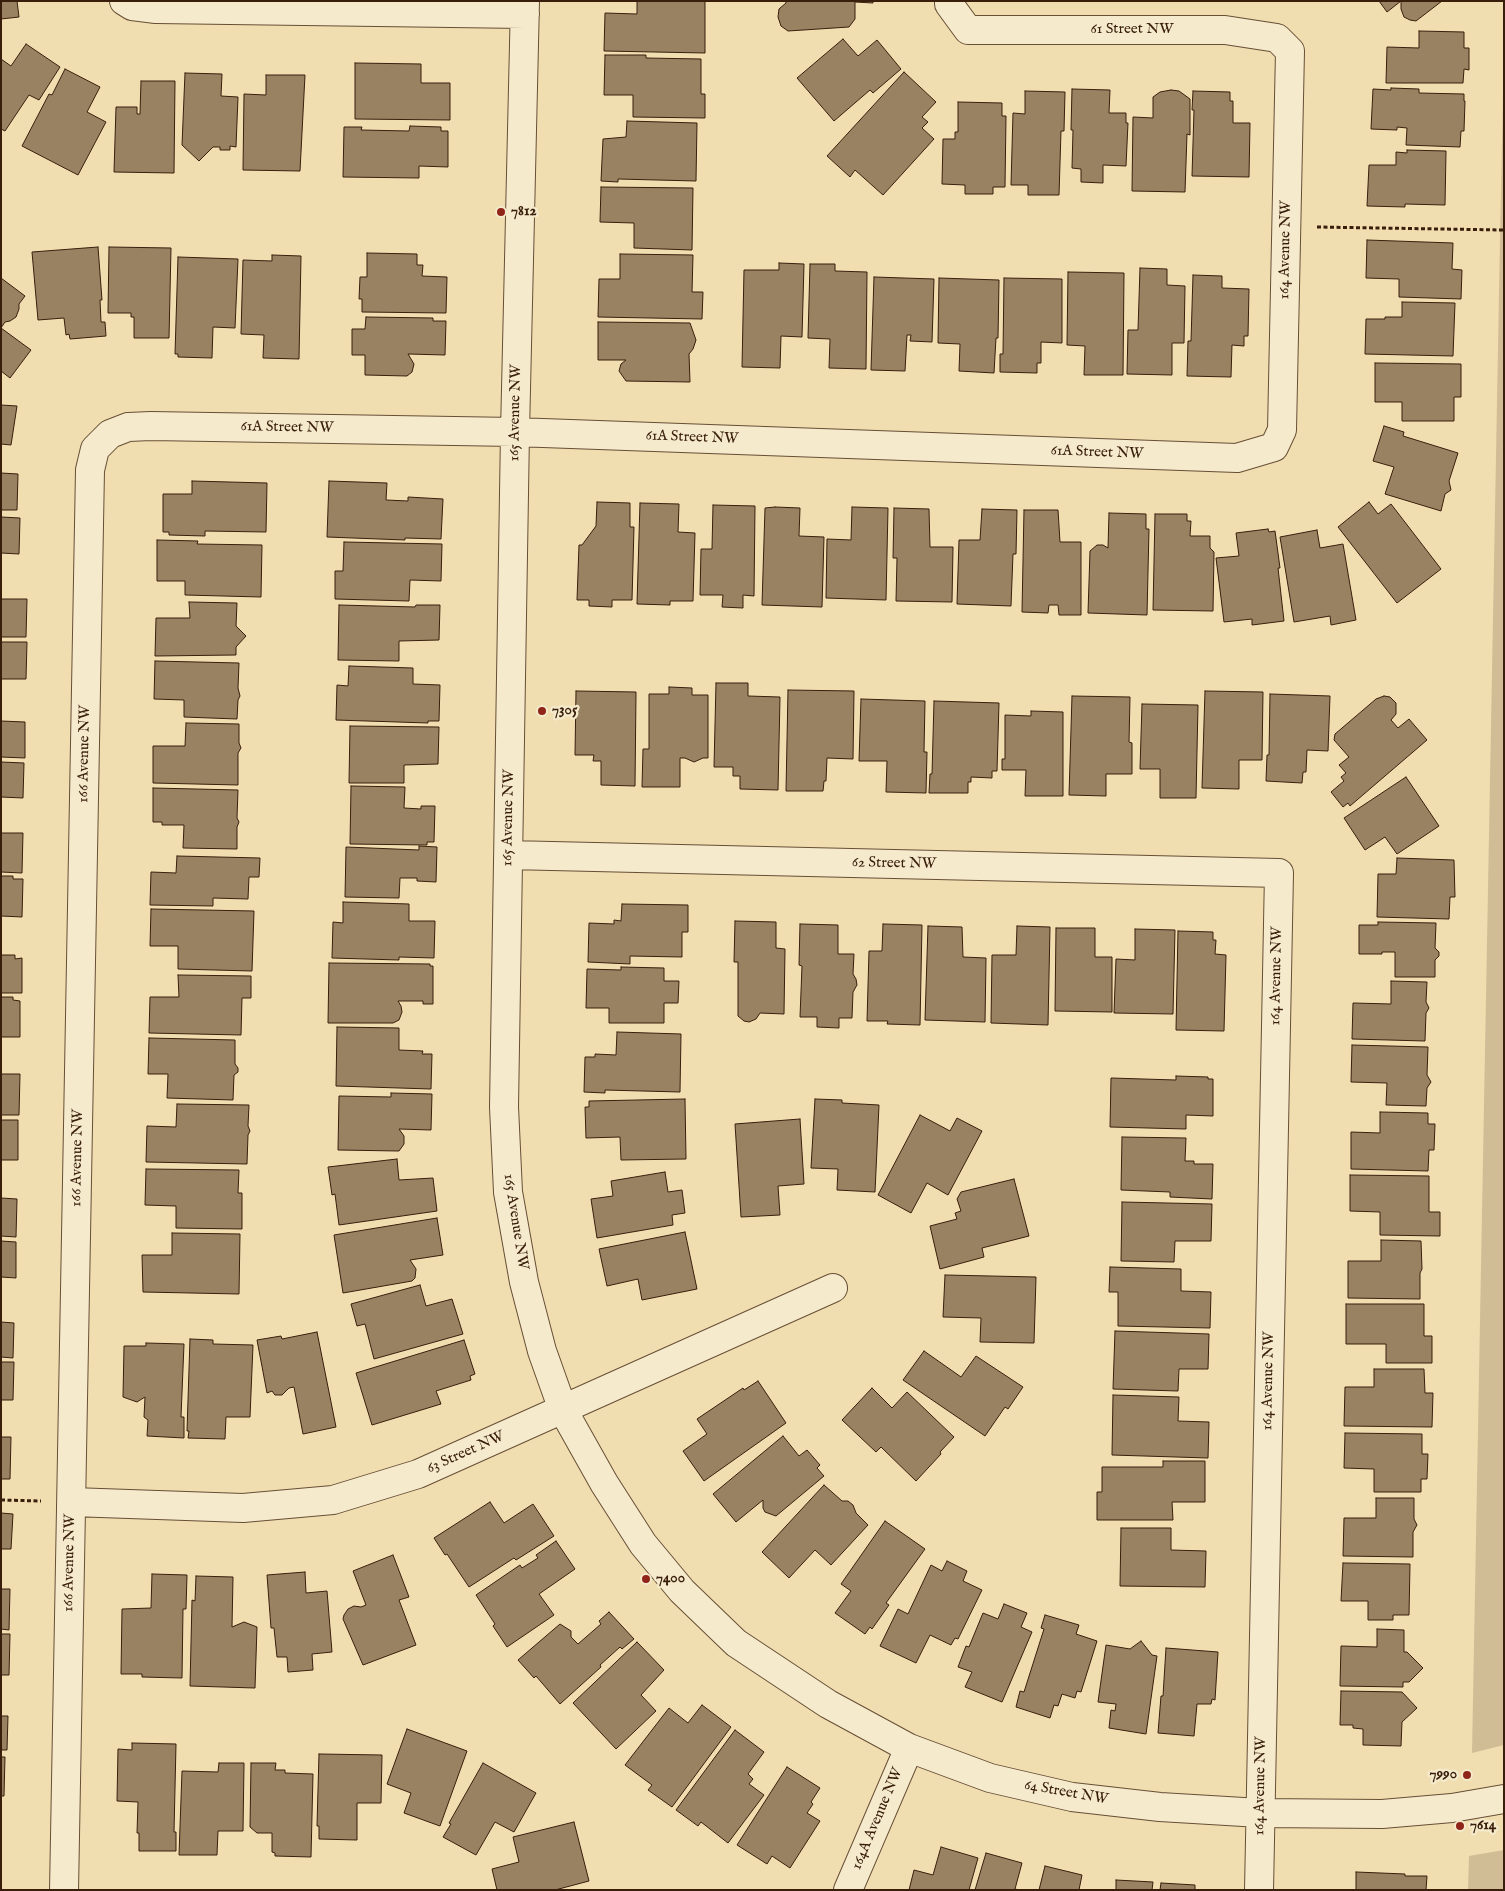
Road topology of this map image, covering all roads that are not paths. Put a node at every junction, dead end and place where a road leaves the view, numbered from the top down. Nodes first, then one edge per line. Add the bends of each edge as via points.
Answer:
1 (124, 1) edge
2 (949, 1) edge
3 (525, 8) edge
4 (1290, 51) joint
5 (515, 432) junction
6 (110, 434) joint
7 (1274, 447) joint
8 (509, 855) junction
9 (1279, 873) joint
10 (833, 1288) dead end
11 (563, 1410) junction
12 (72, 1502) junction
13 (682, 1591) joint
14 (909, 1748) junction
15 (1504, 1799) edge
16 (1260, 1813) junction
17 (64, 1890) edge
18 (848, 1890) edge
19 (1258, 1890) edge

1 - 3 street via 132,6 156,9
2 - 4 street, 61 Street NW via 968,30 1226,30 1277,38
3 - 5 street, 165 Avenue NW
4 - 7 street, 164 Avenue NW via 1282,430
5 - 6 street, 61A Street NW via 151,426 128,427
5 - 7 street, 61A Street NW via 1237,458
5 - 8 street, 165 Avenue NW
6 - 12 street, 166 Avenue NW via 95,449 90,470
8 - 9 street, 62 Street NW
8 - 11 street, 165 Avenue NW via 504,1107 508,1192 542,1351
9 - 16 street, 164 Avenue NW
10 - 11 street, 63 Street NW
11 - 12 street, 63 Street NW via 418,1474 334,1500 243,1508
11 - 13 street, 165 Avenue NW via 643,1544
12 - 17 street, 166 Avenue NW
13 - 14 street, 64 Street NW via 736,1643 828,1704
14 - 16 street, 64 Street NW via 990,1778 1072,1797 1160,1807
14 - 18 street, 164A Avenue NW
15 - 16 street, 64 Street NW via 1452,1808 1382,1814
16 - 19 street, 164 Avenue NW

